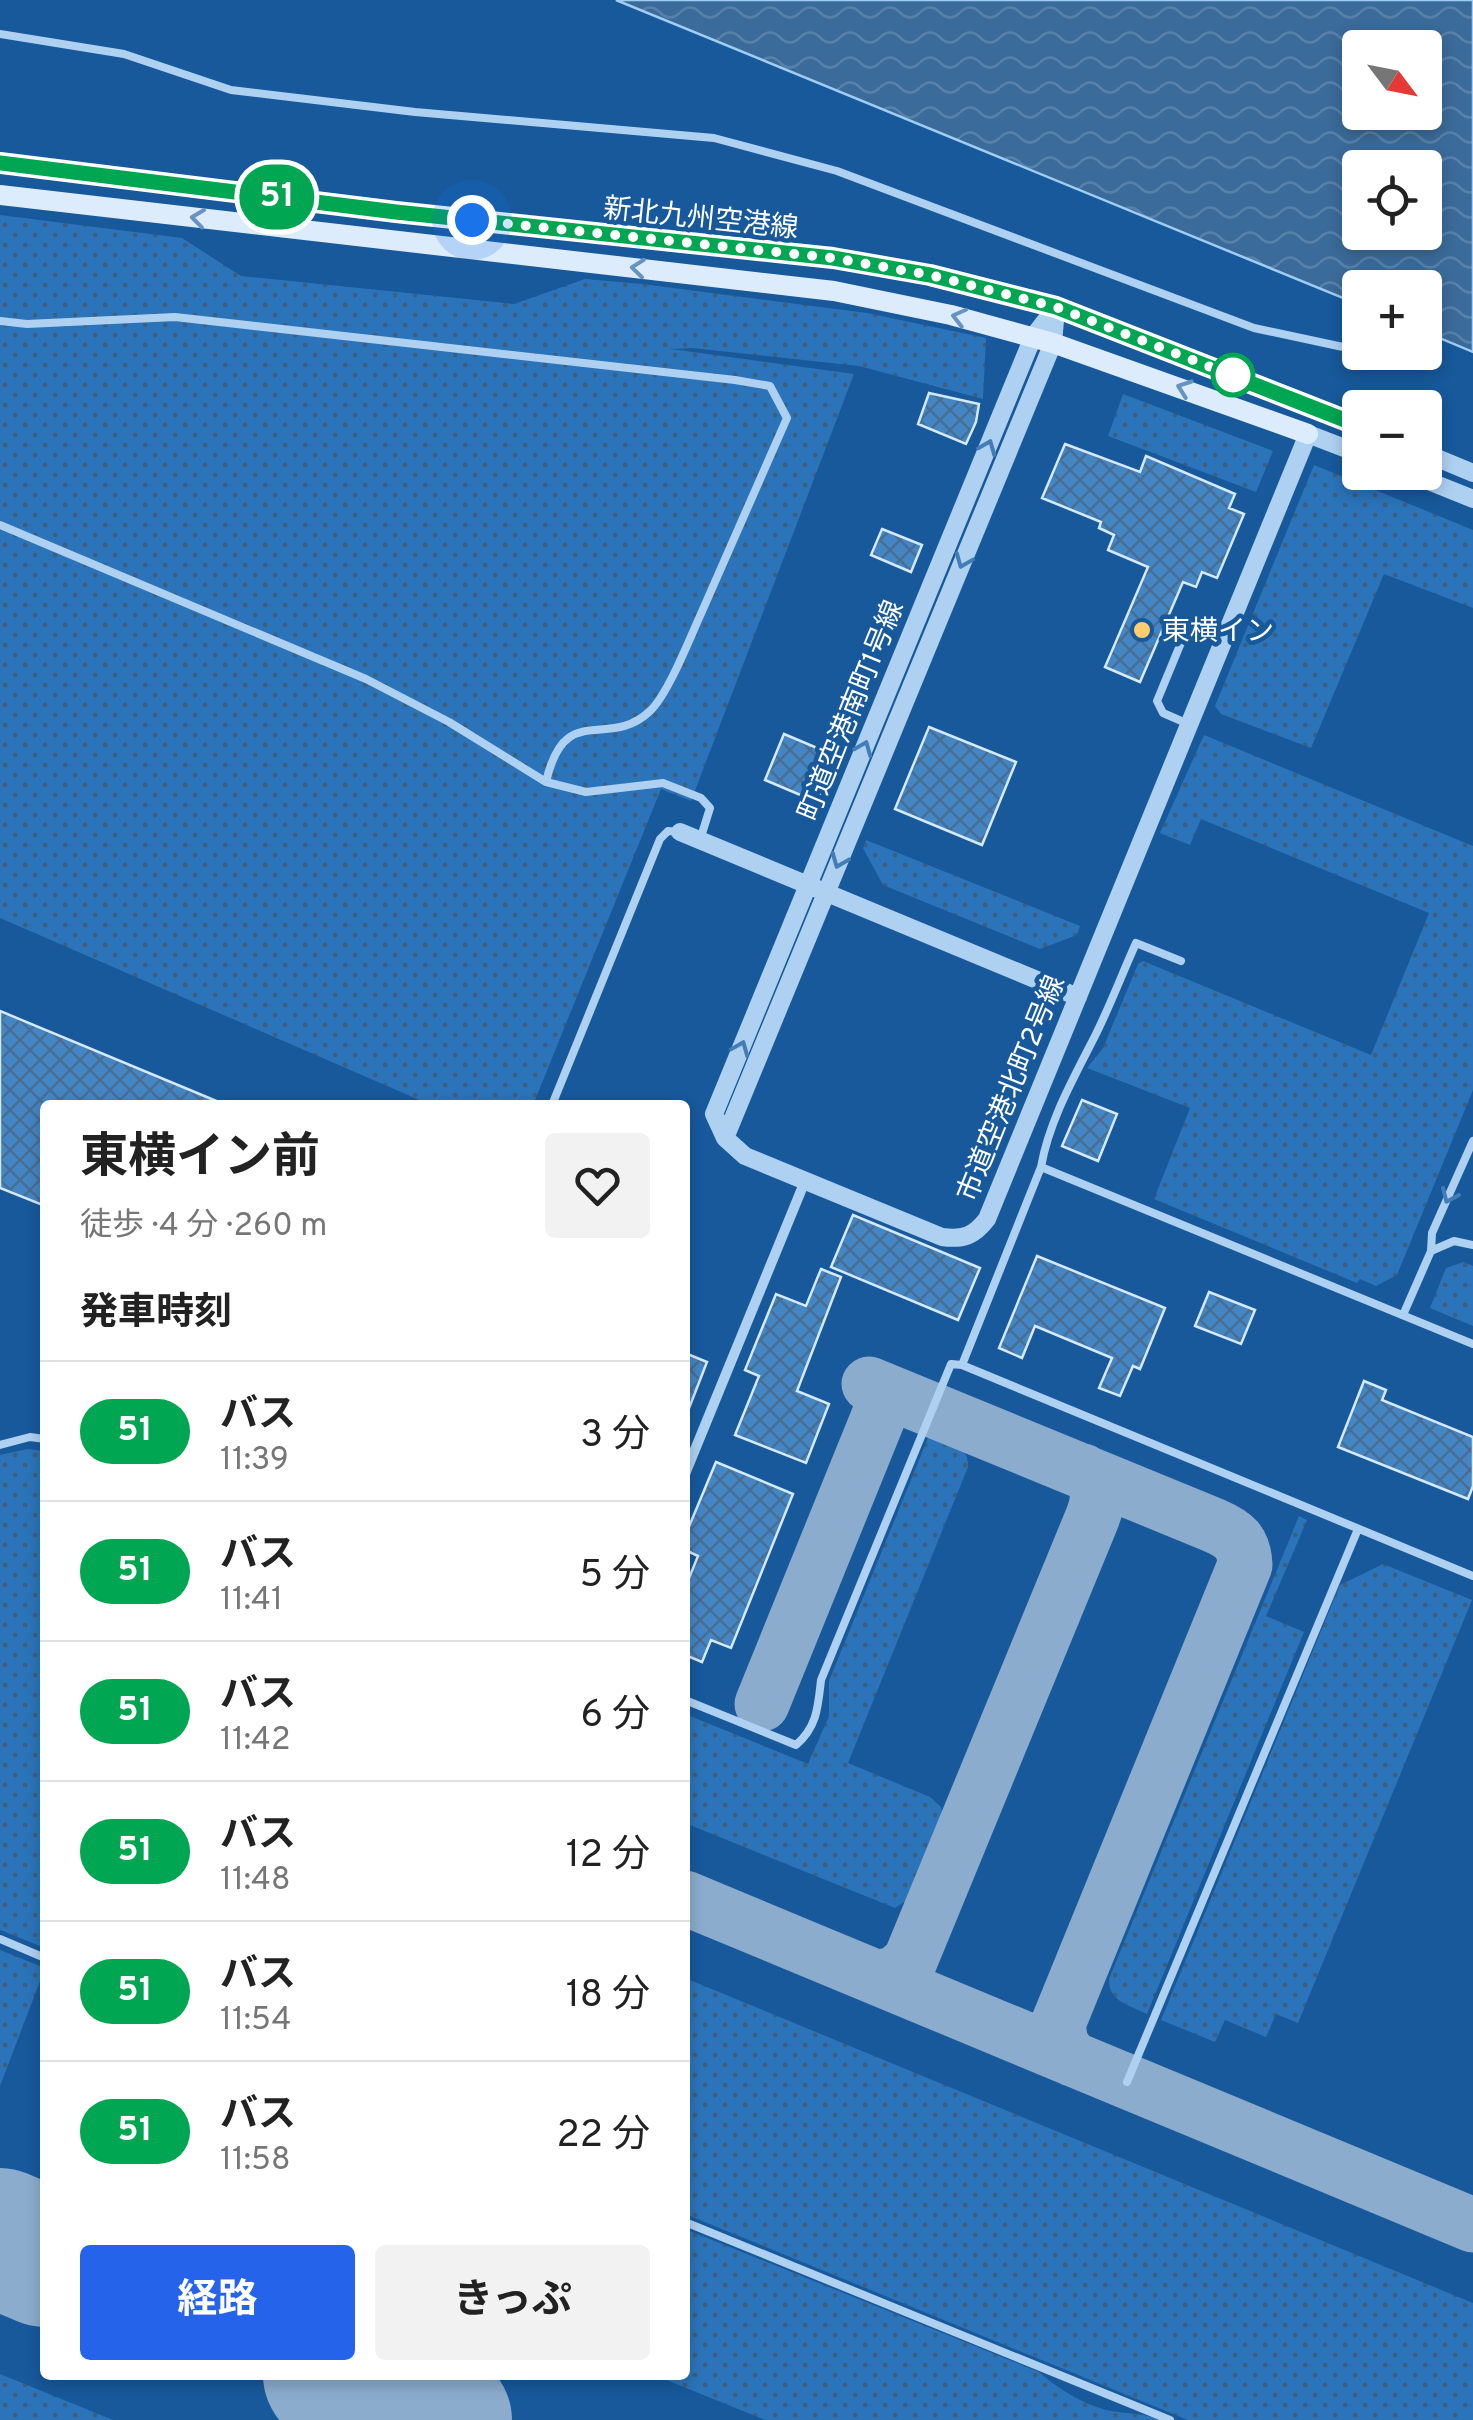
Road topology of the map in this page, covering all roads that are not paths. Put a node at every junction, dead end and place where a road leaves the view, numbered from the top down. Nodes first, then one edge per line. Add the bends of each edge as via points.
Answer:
1 (0, 34) edge
2 (0, 163) edge
3 (0, 195) edge
4 (1056, 307) junction
5 (0, 321) edge
6 (1043, 340) junction
7 (1342, 347) edge
8 (1318, 409) joint
9 (1342, 419) edge
10 (1308, 434) junction
11 (1342, 447) edge
12 (1442, 460) edge
13 (1473, 472) edge
14 (1442, 487) edge
15 (1473, 499) edge
16 (0, 525) edge
17 (1227, 636) junction
18 (1190, 725) junction
19 (546, 782) junction
20 (680, 832) joint
21 (700, 840) junction
22 (807, 885) junction
23 (826, 893) junction
24 (1182, 961) dead end
25 (1078, 998) junction
26 (554, 1100) edge
27 (726, 1138) junction
28 (1473, 1141) edge
29 (1042, 1166) junction
30 (805, 1181) junction
31 (1473, 1245) edge
32 (1431, 1252) junction
33 (1403, 1315) junction
34 (1473, 1344) edge
35 (962, 1365) junction
36 (40, 1439) edge
37 (0, 1445) edge
38 (690, 1462) edge
39 (1358, 1530) junction
40 (1473, 1576) edge
41 (690, 1702) edge
42 (0, 1939) edge
43 (40, 1956) edge
44 (1127, 2082) dead end
45 (690, 2224) edge
46 (1170, 2420) edge

1 - 7 lane via 124,54 232,90 714,138 837,170 1254,328
2 - 4 main road, 新北九州空港線 via 833,258
6 -> 3 main road, 新北九州空港線 via 834,291
4 - 6 street
4 - 8 main road, 新北九州空港線
5 - 19 lane via 175,317 770,386 786,418 652,710 622,726 570,736 552,756
10 -> 6 main road, 新北九州空港線
22 -> 6 street, 町道空港南町1号線
6 -> 23 street
8 - 9 street
10 - 11 street
10 - 17 street, 市道空港北町2号線
12 - 13 street
14 - 15 street
16 - 19 lane via 366,679
17 - 18 street, 市道空港北町2号線
17 - 18 lane via 1198,624 1183,638 1157,700 1162,714
18 - 25 street, 市道空港北町2号線
19 - 21 lane via 586,792 663,783 710,808
20 - 21 street
20 - 26 lane via 660,839
21 - 22 street
22 - 23 street
27 -> 22 street, 町道空港南町1号線 via 714,1114
23 - 25 street
23 - 27 street
24 - 29 lane via 1136,943 1078,1064
25 - 30 street, 市道空港北町2号線 via 978,1230 942,1237
27 - 30 street, 市道空港北町2号線 via 745,1156
28 -> 32 lane via 1432,1233
29 - 33 lane
29 - 35 lane
30 - 38 street
31 - 32 lane via 1454,1241
32 - 33 lane
33 - 34 lane
35 - 39 lane
35 - 41 lane via 950,1364 821,1680 810,1734 796,1745
36 - 37 lane
39 - 40 lane
39 - 44 lane
42 - 43 lane
45 - 46 lane

